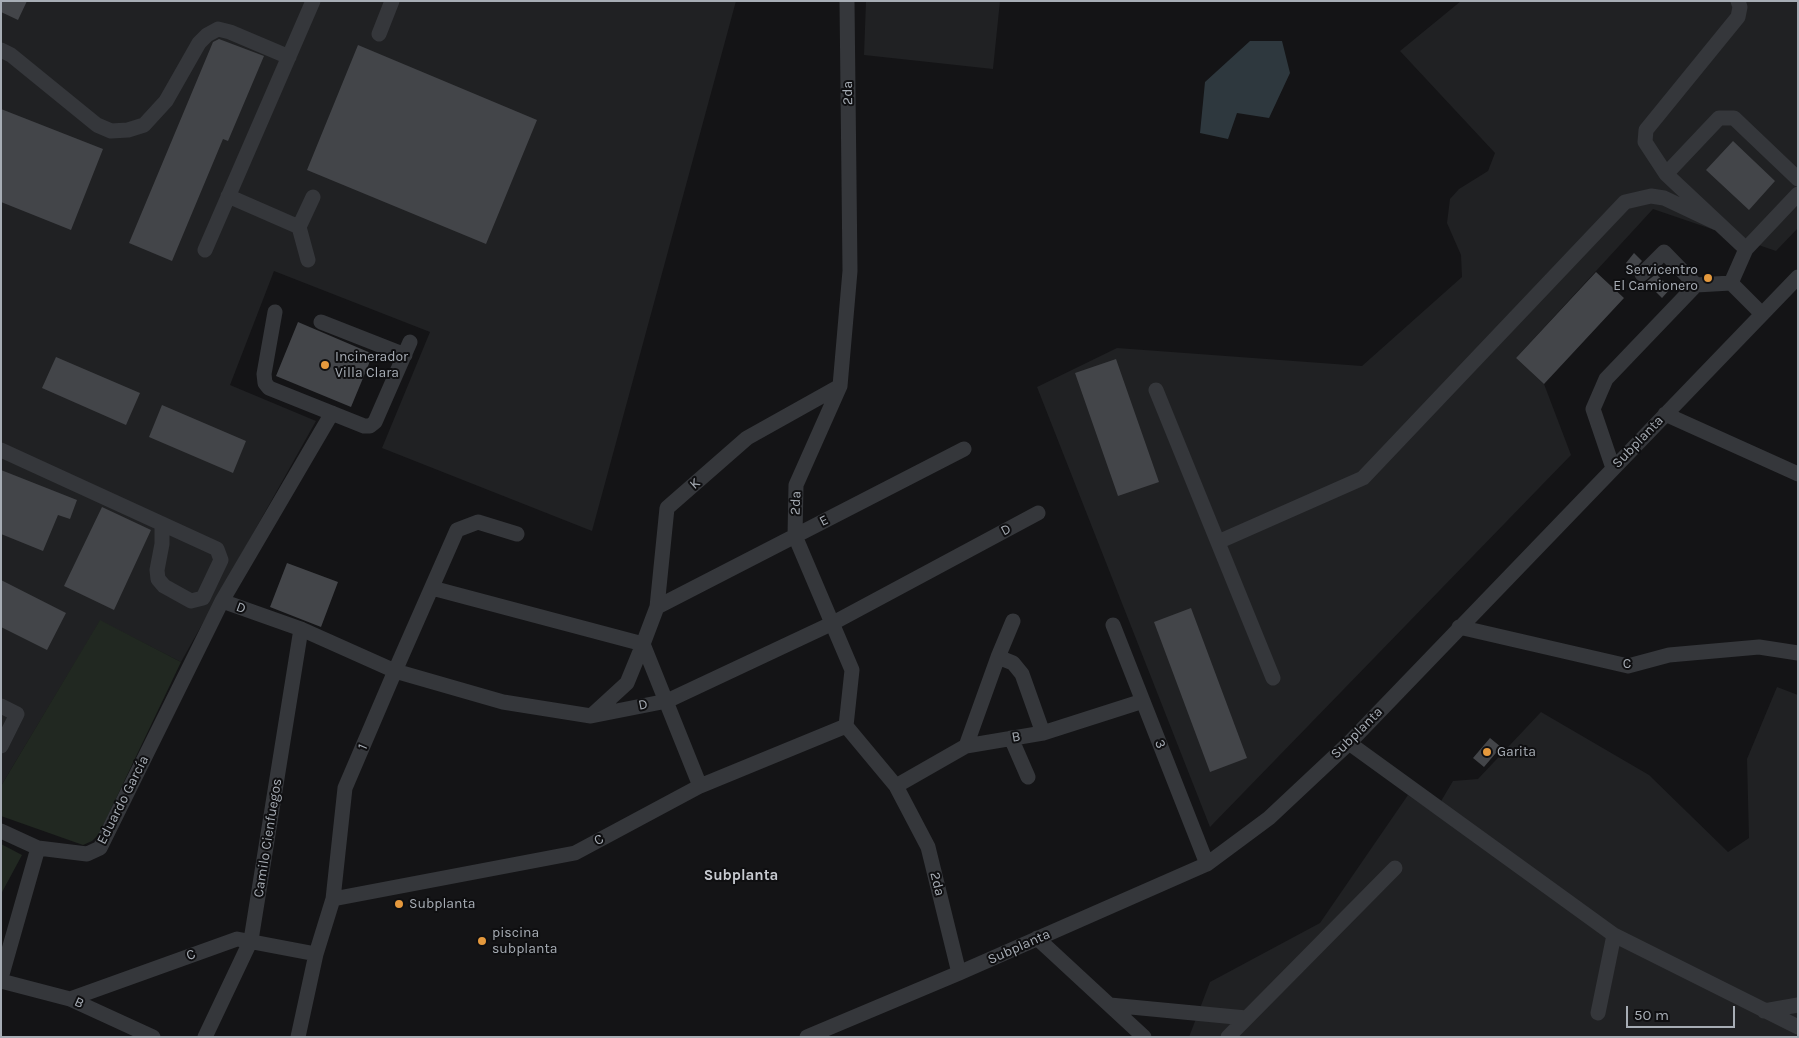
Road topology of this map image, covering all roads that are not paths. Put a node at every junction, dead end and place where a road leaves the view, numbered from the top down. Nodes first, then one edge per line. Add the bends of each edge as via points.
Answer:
1 (313, 1) edge
2 (392, 1) edge
3 (847, 1) edge
4 (1738, 1) edge
5 (379, 34) dead end
6 (1, 50) edge
7 (288, 57) junction
8 (1666, 174) junction
9 (1798, 179) edge
10 (1798, 194) edge
11 (228, 196) junction
12 (313, 198) dead end
13 (1719, 224) junction
14 (299, 228) junction
15 (1746, 249) junction
16 (205, 250) dead end
17 (308, 260) dead end
18 (1642, 274) dead end
19 (1731, 283) junction
20 (1796, 283) edge
21 (1696, 285) junction
22 (275, 312) dead end
23 (1762, 314) junction
24 (322, 322) dead end
25 (840, 386) junction
26 (1156, 390) dead end
27 (332, 413) junction
28 (1665, 414) junction
29 (964, 449) dead end
30 (1, 450) edge
31 (1613, 468) junction
32 (1798, 474) edge
33 (1038, 513) dead end
34 (162, 525) junction
35 (517, 534) dead end
36 (794, 536) junction
37 (1218, 542) junction
38 (432, 588) junction
39 (222, 601) junction
40 (657, 607) junction
41 (1013, 621) dead end
42 (833, 623) junction
43 (1113, 625) dead end
44 (1459, 627) junction
45 (301, 629) junction
46 (643, 644) junction
47 (1798, 653) edge
48 (998, 657) junction
49 (395, 670) junction
50 (1273, 678) dead end
51 (666, 701) junction
52 (1143, 701) junction
53 (1, 706) edge
54 (591, 716) junction
55 (846, 726) junction
56 (1043, 733) junction
57 (1011, 738) junction
58 (1349, 743) junction
59 (1, 746) edge
60 (966, 746) junction
61 (1028, 777) dead end
62 (700, 786) junction
63 (896, 786) junction
64 (1, 831) edge
65 (38, 848) junction
66 (1207, 864) junction
67 (1395, 868) dead end
68 (334, 899) junction
69 (1614, 934) junction
70 (1037, 938) junction
71 (251, 940) junction
72 (316, 954) junction
73 (959, 973) junction
74 (1, 980) edge
75 (70, 999) junction
76 (1110, 1005) junction
77 (1798, 1005) edge
78 (1764, 1011) junction
79 (1598, 1013) dead end
80 (1246, 1018) junction
81 (1798, 1027) edge
82 (822, 1034) edge
83 (153, 1037) edge
84 (205, 1037) edge
85 (298, 1037) edge
86 (807, 1037) edge
87 (1144, 1037) edge
88 (1228, 1037) edge

1 - 7 street
2 - 5 street
3 - 25 street, 2da via 850,271
4 - 8 street via 1738,17 1646,130 1645,142
6 - 7 street via 11,54 97,125 111,131 144,125 166,101 199,43 218,29
7 - 11 street
8 - 9 street via 1719,118 1734,118
8 - 13 street
10 - 15 street
11 - 14 street
11 - 16 street
12 - 14 street
13 - 15 street
13 - 37 street via 1664,198 1651,196 1626,202 1363,478
14 - 17 street
15 - 19 street
18 - 21 street via 1664,252
19 - 21 street
19 - 23 street
20 - 23 street, Subplanta
21 - 31 street via 1606,379 1593,409
22 - 27 street via 265,383 270,388
23 - 28 street, Subplanta
24 - 27 street via 408,348 370,426
25 - 36 street, 2da via 796,484
25 - 40 street, K via 747,438 667,508
26 - 37 street
27 - 39 street, Eduardo García
28 - 31 street, Subplanta
28 - 32 street
29 - 36 street, E
30 - 34 street
31 - 44 street, Subplanta
33 - 42 street, D
34 - 34 street via 217,549 221,560 203,598 191,601 158,579 156,570 162,544
35 - 38 street, 1 via 478,522 457,530
36 - 40 street, E
36 - 42 street, 2da
37 - 50 street
38 - 46 street
38 - 49 street, 1
39 - 45 street, D
39 - 65 street, Eduardo García via 100,848 87,854
40 - 46 street, K
41 - 48 street
42 - 51 street, D
42 - 55 street, 2da via 852,670
43 - 52 street, 3
44 - 47 street, C via 1628,666 1669,655 1759,648
44 - 58 street, Subplanta
45 - 49 street, D
45 - 71 street, Camilo Cienfuegos
46 - 51 street
46 - 54 street, K via 627,683
48 - 56 street via 1013,663 1022,674
48 - 60 street
49 - 54 street, D via 503,702
49 - 68 street, 1 via 345,788
51 - 54 street, D
51 - 62 street
52 - 56 street, B
52 - 66 street, 3
53 - 59 street via 17,714
55 - 62 street, C
55 - 63 street, 2da
56 - 57 street, B
57 - 60 street, B
57 - 61 street
58 - 66 street, Subplanta via 1269,818
58 - 69 street
60 - 63 street, B
62 - 68 street, C via 575,853
63 - 73 street, 2da via 928,847
64 - 65 street, Eduardo García
65 - 74 street
66 - 70 street, Subplanta
67 - 80 street
68 - 72 street, 1
69 - 78 street
69 - 79 street
70 - 73 street, Subplanta
70 - 76 street
71 - 72 street, C
71 - 75 street, C via 236,939
71 - 84 street, Camilo Cienfuegos
72 - 85 street, 1
73 - 82 street, Subplanta
74 - 75 street, B
75 - 83 street, B
76 - 80 street
76 - 87 street
77 - 78 street
78 - 81 street
80 - 88 street
82 - 86 street, Subplanta

